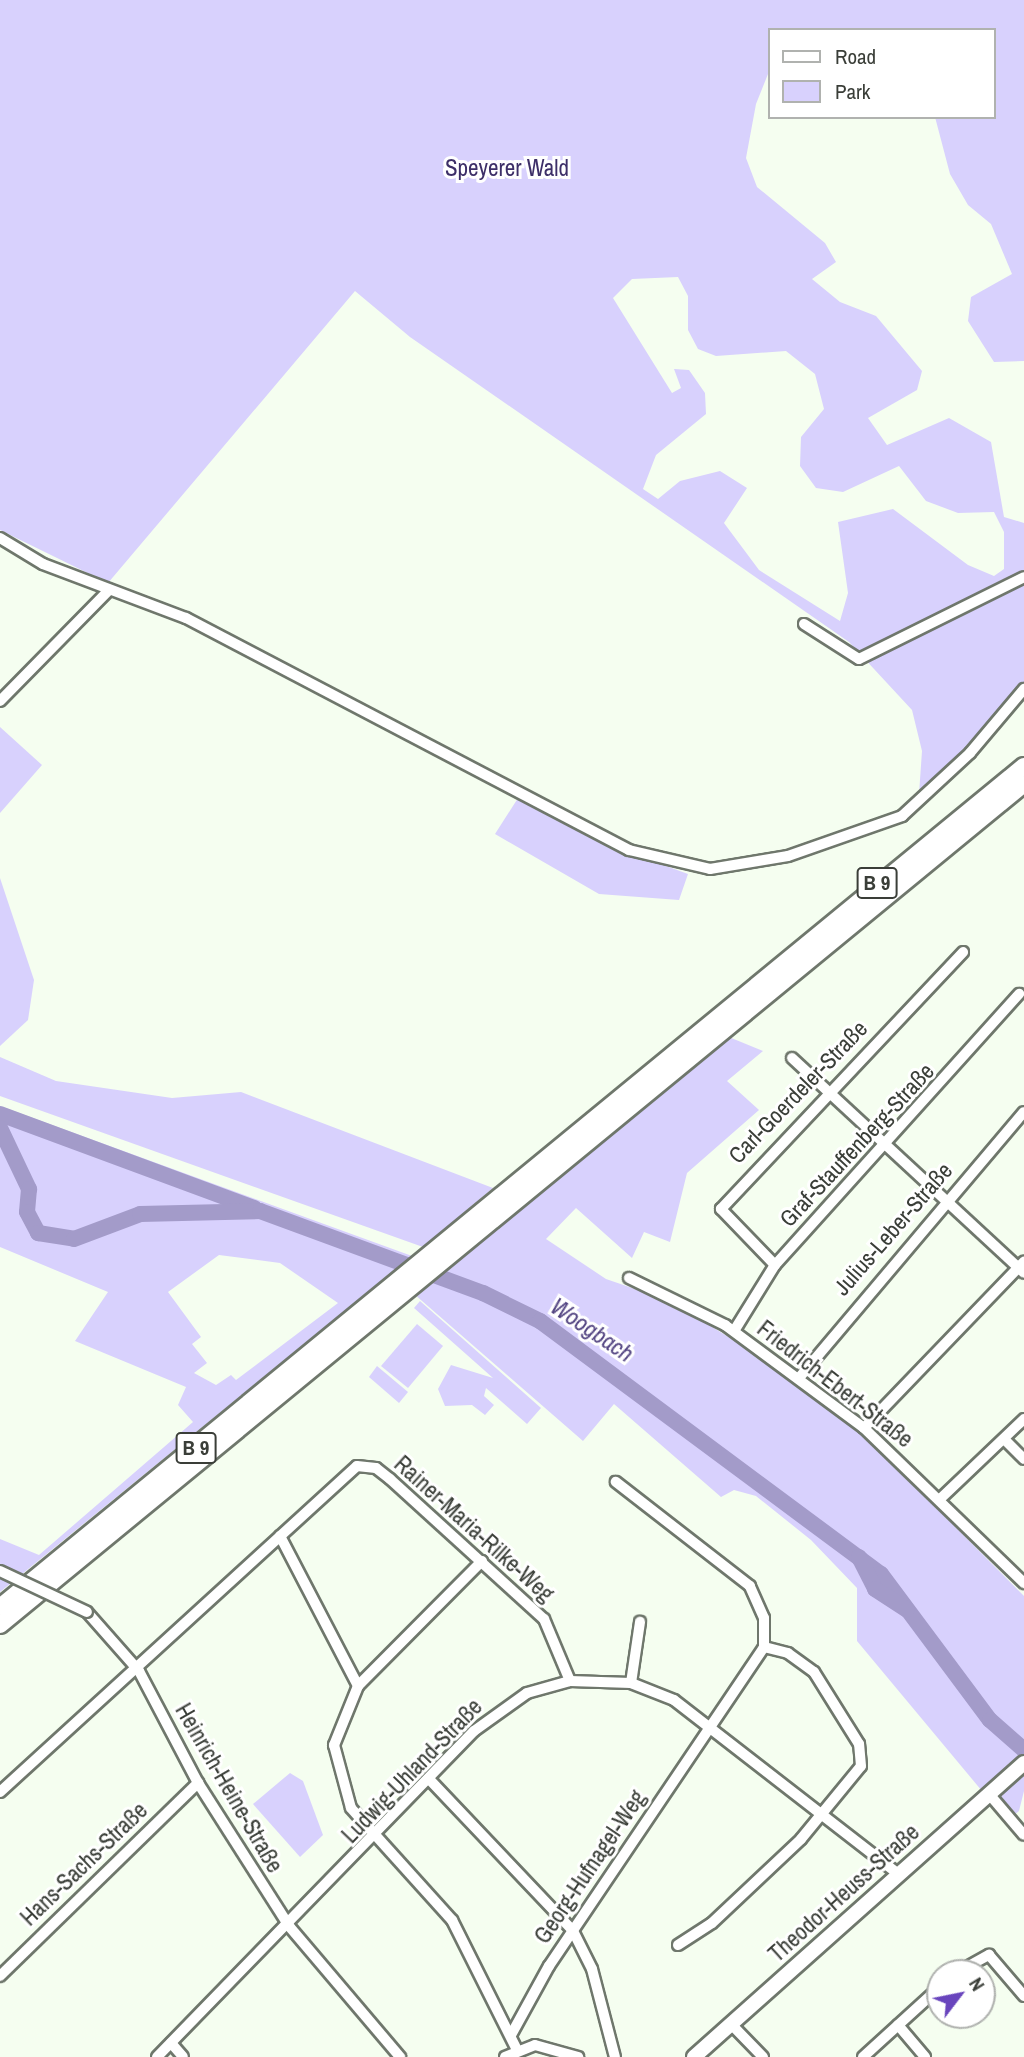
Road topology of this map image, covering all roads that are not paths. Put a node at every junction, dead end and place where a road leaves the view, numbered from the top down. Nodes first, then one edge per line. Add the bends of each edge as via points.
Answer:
1 (0, 538) edge
2 (1024, 577) edge
3 (109, 590) junction
4 (804, 624) dead end
5 (1024, 689) edge
6 (0, 701) edge
7 (1024, 766) edge
8 (1024, 784) edge
9 (963, 952) dead end
10 (1019, 994) dead end
11 (736, 1006) junction
12 (708, 1029) junction
13 (792, 1058) dead end
14 (828, 1091) junction
15 (1024, 1112) edge
16 (887, 1144) junction
17 (945, 1201) junction
18 (775, 1265) junction
19 (1022, 1268) edge
20 (629, 1278) dead end
21 (734, 1331) junction
22 (799, 1378) junction
23 (1024, 1419) edge
24 (864, 1428) junction
25 (1004, 1440) junction
26 (1024, 1459) edge
27 (617, 1482) dead end
28 (940, 1499) junction
29 (280, 1536) junction
30 (482, 1561) junction
31 (0, 1571) edge
32 (1024, 1583) edge
33 (0, 1606) edge
34 (640, 1622) dead end
35 (0, 1625) edge
36 (764, 1647) junction
37 (139, 1671) junction
38 (570, 1681) junction
39 (631, 1683) junction
40 (358, 1686) junction
41 (712, 1728) junction
42 (1021, 1766) edge
43 (429, 1779) junction
44 (198, 1783) junction
45 (0, 1792) edge
46 (990, 1794) junction
47 (825, 1812) junction
48 (1024, 1835) edge
49 (374, 1840) junction
50 (900, 1875) junction
51 (289, 1926) junction
52 (573, 1931) junction
53 (678, 1945) dead end
54 (976, 1959) edge
55 (995, 1959) edge
56 (996, 1960) edge
57 (0, 1976) edge
58 (1024, 1996) edge
59 (926, 2000) edge
60 (731, 2024) junction
61 (898, 2025) junction
62 (511, 2035) junction
63 (171, 2043) junction
64 (517, 2050) junction
65 (157, 2057) edge
66 (183, 2057) edge
67 (400, 2057) edge
68 (505, 2057) edge
69 (578, 2057) edge
70 (615, 2057) edge
71 (694, 2057) edge
72 (763, 2057) edge
73 (863, 2057) edge
74 (925, 2057) edge

1 - 3 street via 43,564
2 - 4 street via 859,659
3 - 5 street via 186,618 629,850 710,869 788,856 902,816 970,753
3 - 6 street
7 - 11 highway, B 9
8 - 11 highway, B 9
9 - 14 street, Carl-Goerdeler-Straße
10 - 16 street, Graf-Stauffenberg-Straße
11 - 12 highway, B 9
12 - 33 highway, B 9
12 - 35 highway, B 9 via 478,1231
13 - 14 street
14 - 16 street
14 - 18 street, Carl-Goerdeler-Straße via 720,1209
15 - 17 street, Julius-Leber-Straße
16 - 17 street
16 - 18 street, Graf-Stauffenberg-Straße
17 - 19 street
17 - 22 street, Julius-Leber-Straße
18 - 21 street, Graf-Stauffenberg-Straße
19 - 24 street
20 - 21 street, Friedrich-Ebert-Straße
21 - 22 street, Friedrich-Ebert-Straße
22 - 24 street, Friedrich-Ebert-Straße
23 - 25 street
24 - 28 street, Friedrich-Ebert-Straße
25 - 26 street
25 - 28 street
27 - 36 street via 750,1586 764,1618
28 - 32 street, Friedrich-Ebert-Straße
29 - 30 street, Rainer-Maria-Rilke-Weg via 351,1468 365,1466 390,1479
29 - 37 street, Rainer-Maria-Rilke-Weg
29 - 40 street
30 - 38 street, Rainer-Maria-Rilke-Weg via 544,1619
30 - 40 street
31 - 37 street, Heinrich-Heine-Straße, bridge via 87,1612
34 - 39 street
36 - 41 street, Georg-Hufnagel-Weg
36 - 47 street via 788,1653 814,1672 861,1751 857,1774
37 - 44 street, Heinrich-Heine-Straße
37 - 45 street, Rainer-Maria-Rilke-Weg
38 - 39 street, Ludwig-Uhland-Straße
38 - 43 street, Ludwig-Uhland-Straße via 506,1706
39 - 41 street, Ludwig-Uhland-Straße via 674,1700
40 - 49 street via 335,1730 335,1760 343,1793
41 - 47 street, Ludwig-Uhland-Straße
41 - 52 street, Georg-Hufnagel-Weg
42 - 46 main road, Theodor-Heuss-Straße
43 - 49 street, Ludwig-Uhland-Straße
43 - 52 street
44 - 51 street, Heinrich-Heine-Straße
44 - 57 street, Hans-Sachs-Straße
46 - 48 street
46 - 50 main road, Theodor-Heuss-Straße
47 - 50 street, Ludwig-Uhland-Straße
47 - 53 street via 712,1923
49 - 51 street, Ludwig-Uhland-Straße
49 - 62 street via 452,1920
50 - 60 main road, Theodor-Heuss-Straße
51 - 63 street, Ludwig-Uhland-Straße
51 - 67 street, Heinrich-Heine-Straße
52 - 62 street, Georg-Hufnagel-Weg
52 - 70 street via 592,1969
54 - 55 street via 983,1954
56 - 58 street
59 - 61 street
60 - 71 main road, Theodor-Heuss-Straße
60 - 72 street
61 - 73 street
61 - 74 street
62 - 64 street
63 - 65 street, Ludwig-Uhland-Straße
63 - 66 street
64 - 68 street
64 - 69 street via 552,2046

